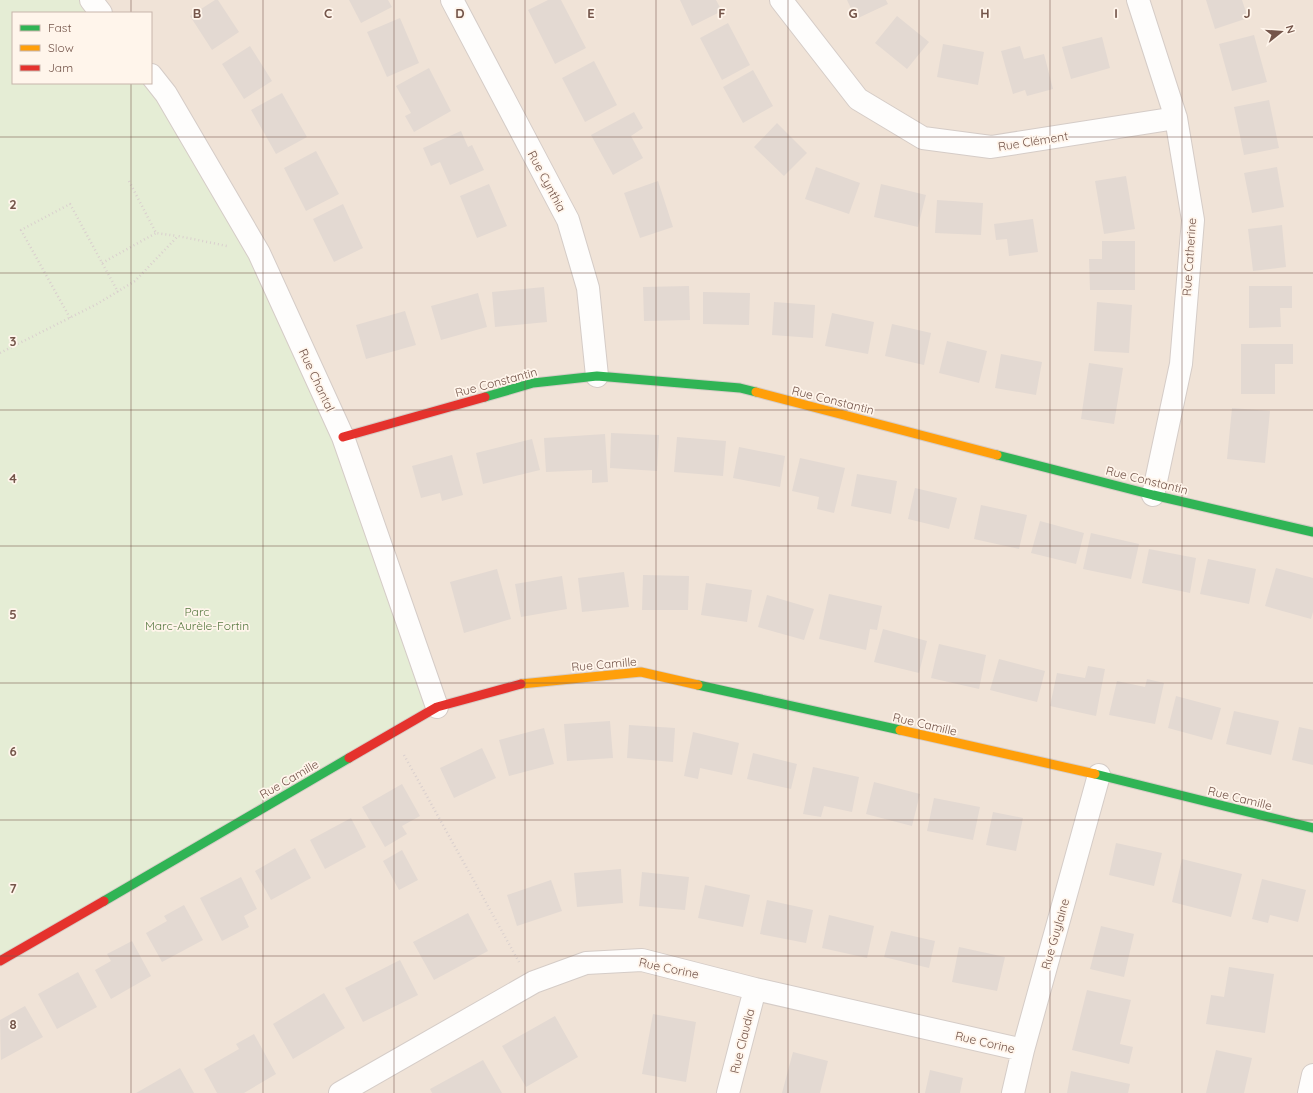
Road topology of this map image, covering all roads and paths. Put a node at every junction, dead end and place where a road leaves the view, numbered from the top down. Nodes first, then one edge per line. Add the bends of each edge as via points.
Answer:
1 (91, 0) edge
2 (452, 0) edge
3 (780, 0) edge
4 (1138, 0) edge
5 (100, 12) edge
6 (152, 77) edge
7 (1176, 118) junction
8 (129, 181) dead end
9 (156, 233) junction
10 (178, 236) junction
11 (259, 252) junction
12 (102, 263) junction
13 (118, 292) junction
14 (70, 318) junction
15 (0, 353) edge
16 (597, 376) junction
17 (343, 437) junction
18 (1153, 495) junction
19 (1313, 532) edge
20 (437, 707) junction
21 (392, 733) junction
22 (1099, 775) junction
23 (1313, 828) edge
24 (0, 961) edge
25 (531, 984) junction
26 (755, 989) junction
27 (1022, 1050) junction
28 (1313, 1075) edge
29 (340, 1093) edge
30 (728, 1093) edge
31 (1013, 1093) edge
32 (1309, 1093) edge

1 - 5 street
2 - 16 street, Rue Cynthia via 568,220 588,288
3 - 7 street, Rue Clément via 858,99 922,138 991,147
4 - 7 street, Rue Catherine
6 - 11 street, Rue Chantal via 166,94
7 - 18 street, Rue Catherine via 1193,220 1181,364
8 - 9 path
9 - 10 path
9 - 12 path
10 - 11 path
10 - 13 path via 135,282
11 - 17 street, Rue Chantal
12 - 13 path
12 - 14 path via 70,204 21,230
13 - 14 path
14 - 15 path
16 - 17 street, Rue Constantin via 533,383
16 - 18 street, Rue Constantin via 740,388
17 - 20 street, Rue Chantal
18 - 19 street, Rue Constantin
20 - 21 street, Rue Camille
20 - 22 street, Rue Camille via 516,685 641,672
21 - 24 street, Rue Camille
21 - 25 path
22 - 23 street, Rue Camille
22 - 27 street, Rue Guylaine
25 - 26 street, Rue Corine via 586,963 642,960
25 - 29 street, Rue Corine
26 - 27 street, Rue Corine
26 - 30 street, Rue Claudia
27 - 31 street, Rue Guylaine
28 - 32 street

